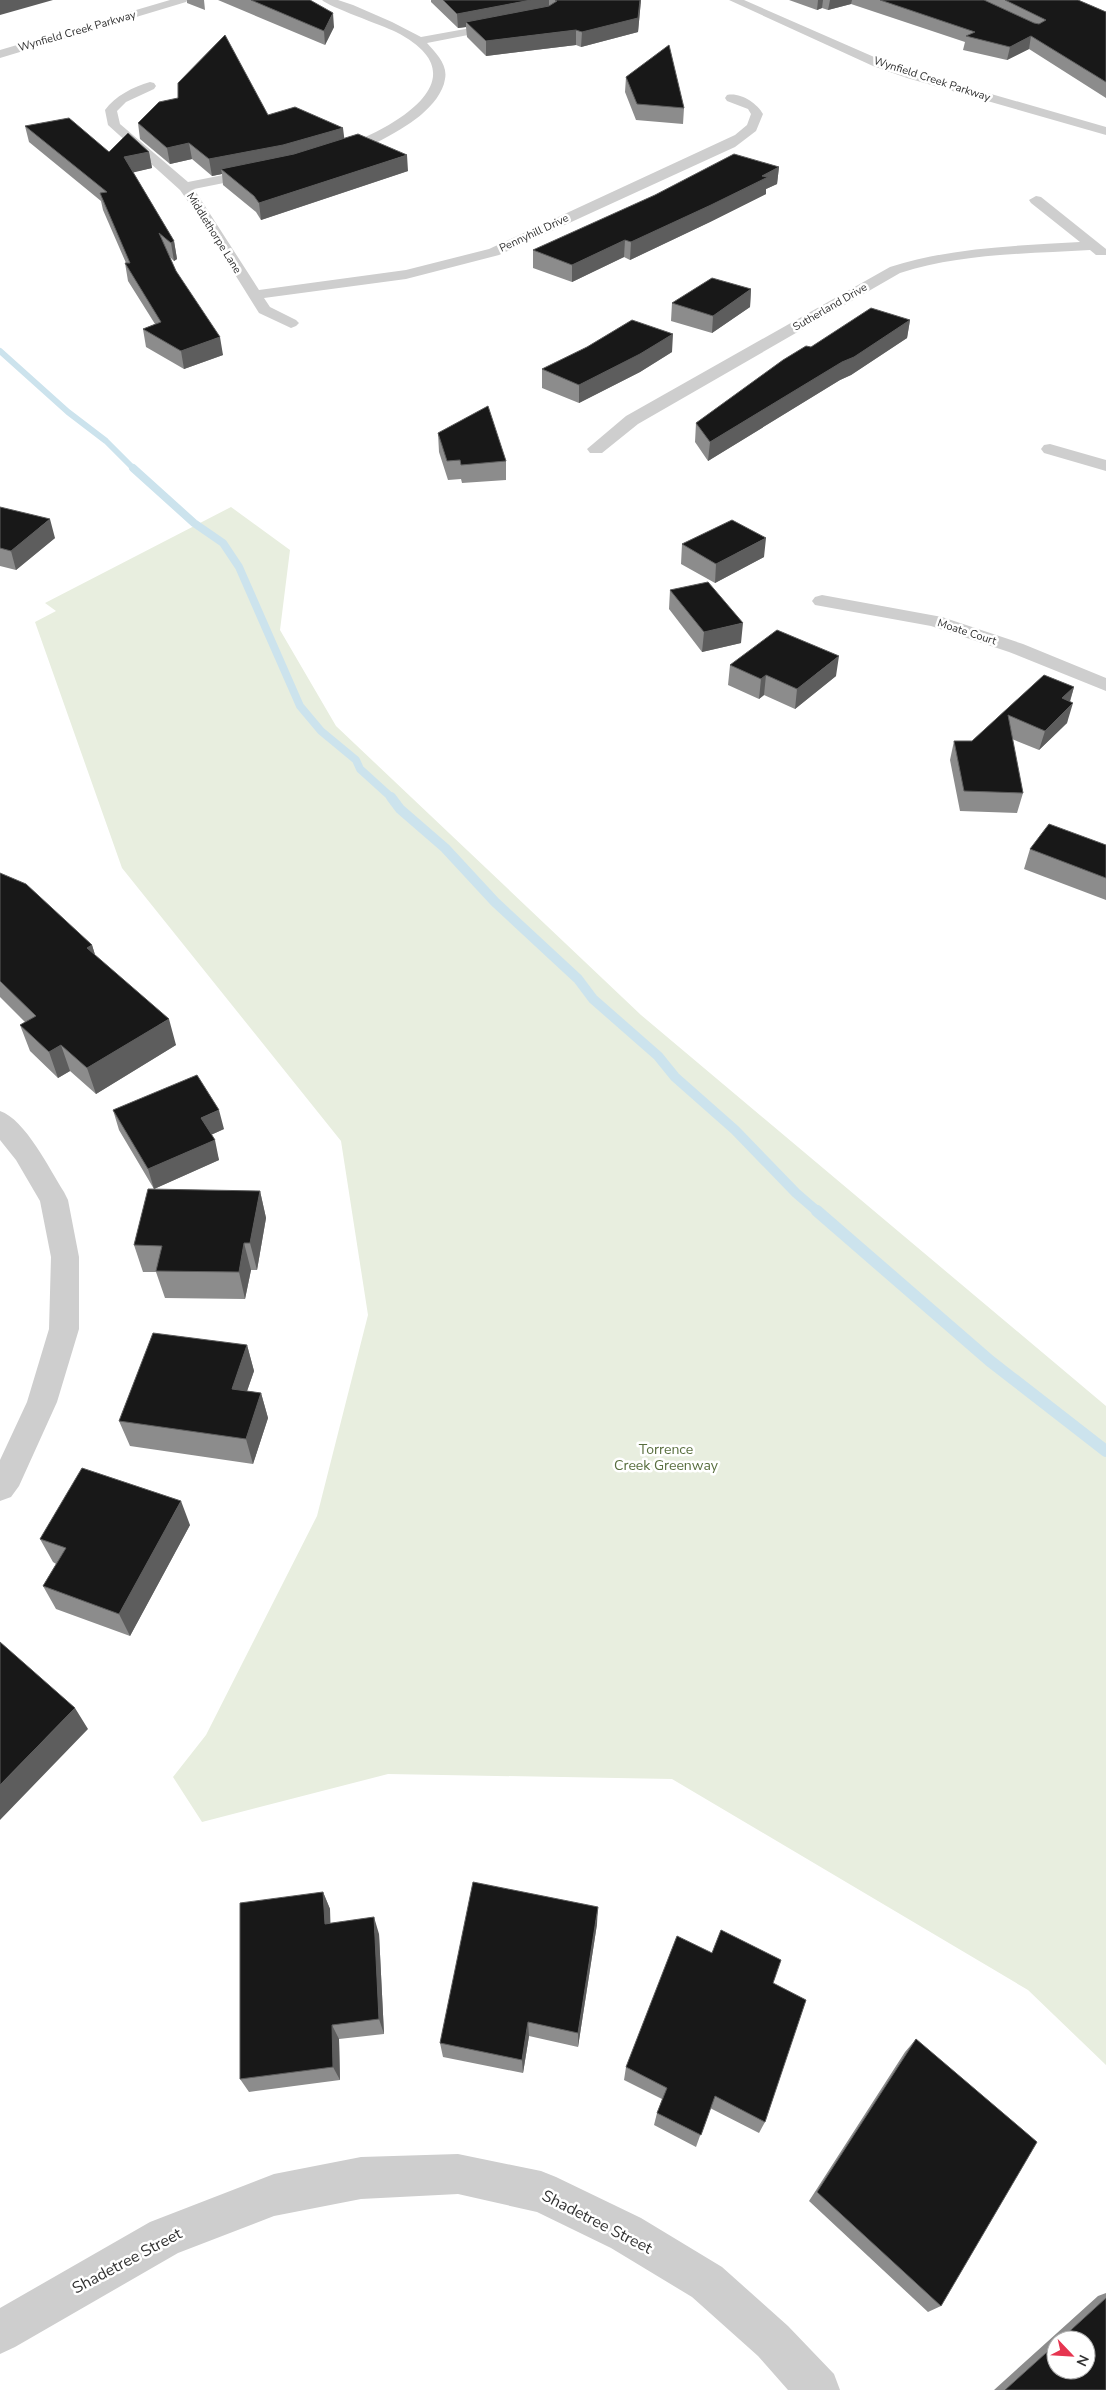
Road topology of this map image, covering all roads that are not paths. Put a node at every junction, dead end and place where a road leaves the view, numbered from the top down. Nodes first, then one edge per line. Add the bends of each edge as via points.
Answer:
1 (182, 0) edge
2 (328, 0) edge
3 (735, 0) edge
4 (512, 23) edge
5 (420, 41) junction
6 (0, 54) edge
7 (150, 86) dead end
8 (731, 98) dead end
9 (1106, 131) edge
10 (328, 156) edge
11 (275, 168) edge
12 (185, 187) junction
13 (1036, 200) dead end
14 (1093, 246) junction
15 (1106, 256) edge
16 (253, 295) junction
17 (290, 323) dead end
18 (596, 449) dead end
19 (1050, 449) dead end
20 (1106, 466) edge
21 (822, 601) dead end
22 (1106, 685) edge
23 (0, 1121) edge
24 (0, 1487) edge
25 (0, 2332) edge
26 (818, 2390) edge

1 - 6 street, Wynfield Creek Parkway
2 - 5 street
3 - 9 street, Wynfield Creek Parkway via 911,75
4 - 5 street
5 - 10 street via 432,54 440,73 433,97 422,110 387,133
7 - 12 street, Middlethorpe Lane via 117,102 111,110 112,121
8 - 16 street, Pennyhill Drive via 753,108 758,114 753,128 730,144 494,252 425,270
11 - 12 street
12 - 16 street, Middlethorpe Lane
13 - 14 street
14 - 15 street
14 - 18 street, Sutherland Drive via 953,254 895,270 632,420
16 - 17 street, Middlethorpe Lane via 264,310
19 - 20 street
21 - 22 street, Moate Court via 934,621 1016,648
23 - 24 street via 26,1153 54,1200 65,1257 64,1329 42,1402
25 - 26 street, Shadetree Street via 165,2237 274,2195 361,2178 458,2174 541,2192 626,2233 707,2282 773,2340

